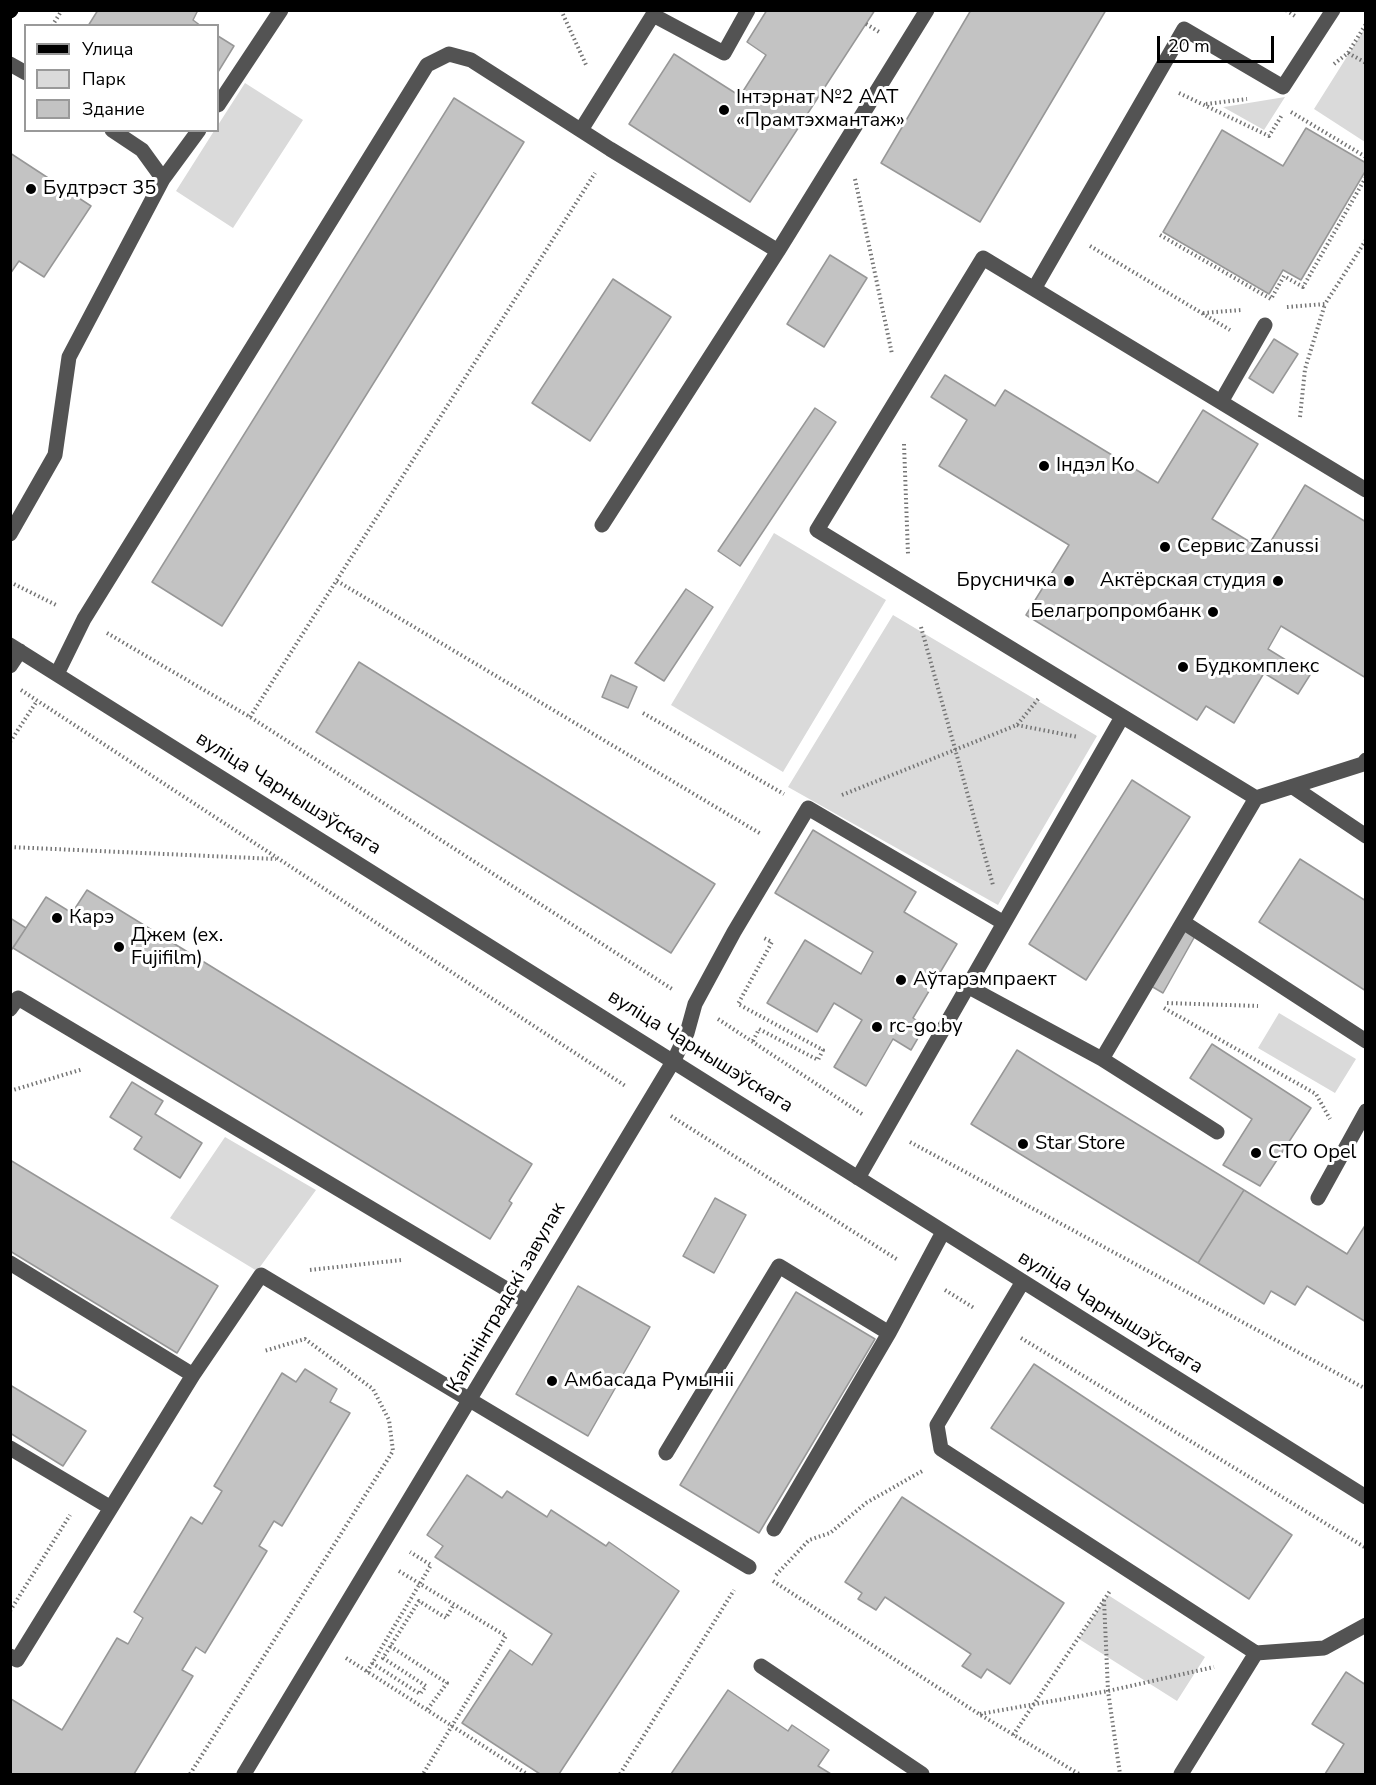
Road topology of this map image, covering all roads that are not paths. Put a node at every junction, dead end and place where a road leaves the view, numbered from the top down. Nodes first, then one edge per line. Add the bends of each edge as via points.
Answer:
1 (281, 10) edge
2 (748, 10) edge
3 (927, 10) edge
4 (1332, 10) edge
5 (655, 13) edge
6 (10, 64) edge
7 (24, 72) edge
8 (219, 103) edge
9 (581, 130) junction
10 (115, 132) edge
11 (198, 132) edge
12 (163, 179) junction
13 (777, 251) junction
14 (1034, 289) junction
15 (1265, 325) dead end
16 (1221, 402) junction
17 (1365, 490) edge
18 (602, 525) dead end
19 (10, 534) edge
20 (15, 648) edge
21 (10, 666) edge
22 (57, 674) junction
23 (1122, 717) junction
24 (1365, 760) edge
25 (1293, 787) junction
26 (1256, 798) junction
27 (1365, 836) edge
28 (1183, 922) junction
29 (1004, 923) junction
30 (968, 986) junction
31 (10, 1009) edge
32 (1365, 1041) edge
33 (1102, 1059) junction
34 (674, 1060) junction
35 (1365, 1112) edge
36 (1217, 1132) dead end
37 (858, 1178) junction
38 (1318, 1198) dead end
39 (943, 1232) junction
40 (10, 1263) edge
41 (1022, 1283) junction
42 (528, 1302) junction
43 (890, 1333) junction
44 (193, 1375) junction
45 (472, 1400) junction
46 (10, 1448) edge
47 (666, 1453) dead end
48 (1365, 1497) edge
49 (111, 1508) junction
50 (774, 1529) dead end
51 (748, 1567) road end
52 (1365, 1625) edge
53 (1256, 1653) junction
54 (10, 1656) edge
55 (761, 1666) dead end
56 (244, 1774) edge
57 (922, 1774) edge
58 (1181, 1774) edge

1 - 8 street
2 - 5 street via 724,53
3 - 13 street
4 - 14 street via 1283,87 1184,29
5 - 9 street
6 - 7 street
9 - 13 street
9 - 22 street via 471,60 448,54 427,65 84,619
10 - 12 street via 142,150
11 - 12 street
12 - 19 street via 69,357 56,455
13 - 18 street
14 - 16 street
14 - 23 street via 983,258 817,530
15 - 16 street
16 - 17 street
20 - 21 street
20 - 22 street, вуліца Чарнышэўскага
22 - 34 street, вуліца Чарнышэўскага
23 - 26 street
23 - 29 street
24 - 25 street via 1363,764
25 - 26 street
25 - 27 street
26 - 28 street
28 - 32 street
28 - 33 street
29 - 30 street
29 - 34 street, Калінінградскі завулак via 808,808 695,1004
30 - 33 street
30 - 37 street
31 - 42 street via 18,998
33 - 36 street
34 - 37 street, вуліца Чарнышэўскага
34 - 42 street, Калінінградскі завулак
35 - 38 street
37 - 39 street, вуліца Чарнышэўскага
39 - 41 street, вуліца Чарнышэўскага
39 - 43 street
40 - 44 street
41 - 48 street, вуліца Чарнышэўскага
41 - 53 street via 937,1425 941,1449
42 - 45 street, Калінінградскі завулак
43 - 47 street via 779,1266
43 - 50 street
44 - 45 street via 261,1275
44 - 49 street
45 - 51 street
45 - 56 street, Калінінградскі завулак
46 - 49 street
49 - 54 street via 17,1660
52 - 53 street via 1324,1648
53 - 58 street
55 - 57 street

